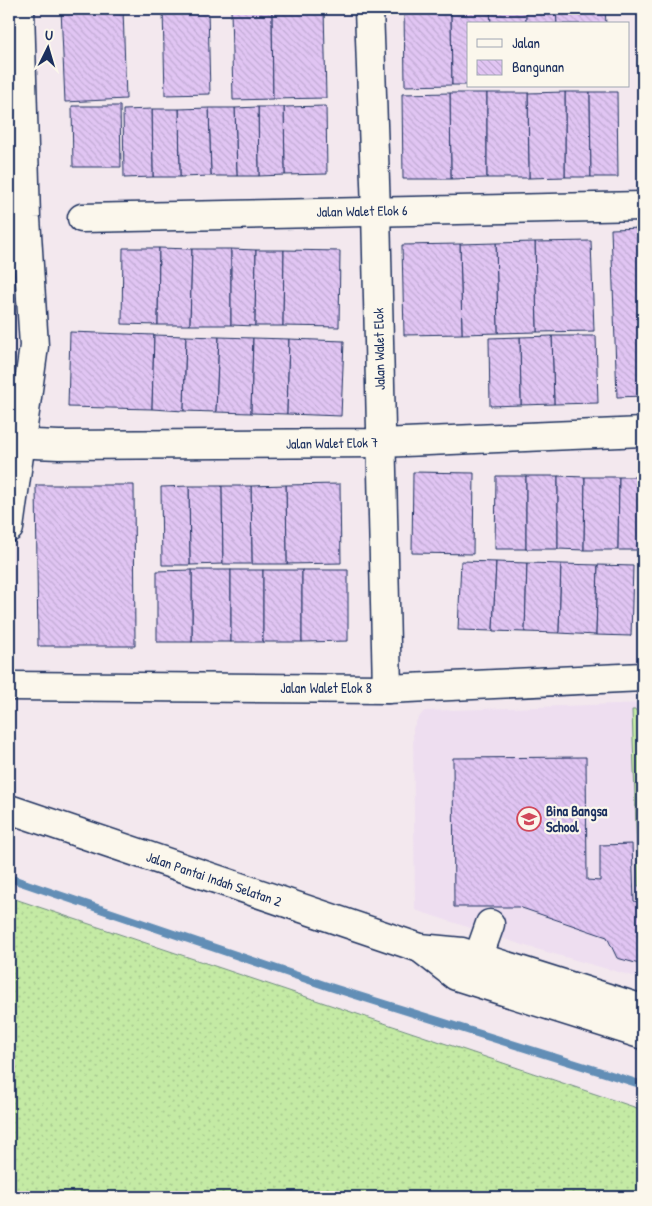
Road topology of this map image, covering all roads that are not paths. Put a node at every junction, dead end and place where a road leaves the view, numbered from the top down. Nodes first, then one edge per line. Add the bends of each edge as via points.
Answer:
1 (20, 9) edge
2 (369, 9) edge
3 (643, 206) edge
4 (376, 211) junction
5 (82, 218) dead end
6 (643, 432) edge
7 (15, 443) edge
8 (381, 443) junction
9 (9, 528) edge
10 (643, 677) edge
11 (9, 686) edge
12 (387, 689) junction
13 (9, 810) edge
14 (490, 924) dead end
15 (474, 969) junction
16 (643, 1009) edge
17 (643, 1036) edge

1 - 7 street via 26,218 34,346
2 - 4 street, Jalan Walet Elok
3 - 4 street, Jalan Walet Elok 6
4 - 5 street, Jalan Walet Elok 6
4 - 8 street, Jalan Walet Elok
6 - 8 street, Jalan Walet Elok 7
7 - 8 street, Jalan Walet Elok 7
7 - 9 street
8 - 12 street, Jalan Walet Elok
10 - 12 street, Jalan Walet Elok 8
11 - 12 street, Jalan Walet Elok 8
13 - 15 street, Jalan Pantai Indah Selatan 2 via 420,948 462,952
14 - 15 street
15 - 16 street, Jalan Pantai Indah Selatan 2
15 - 17 street, Jalan Pantai Indah Selatan 2

